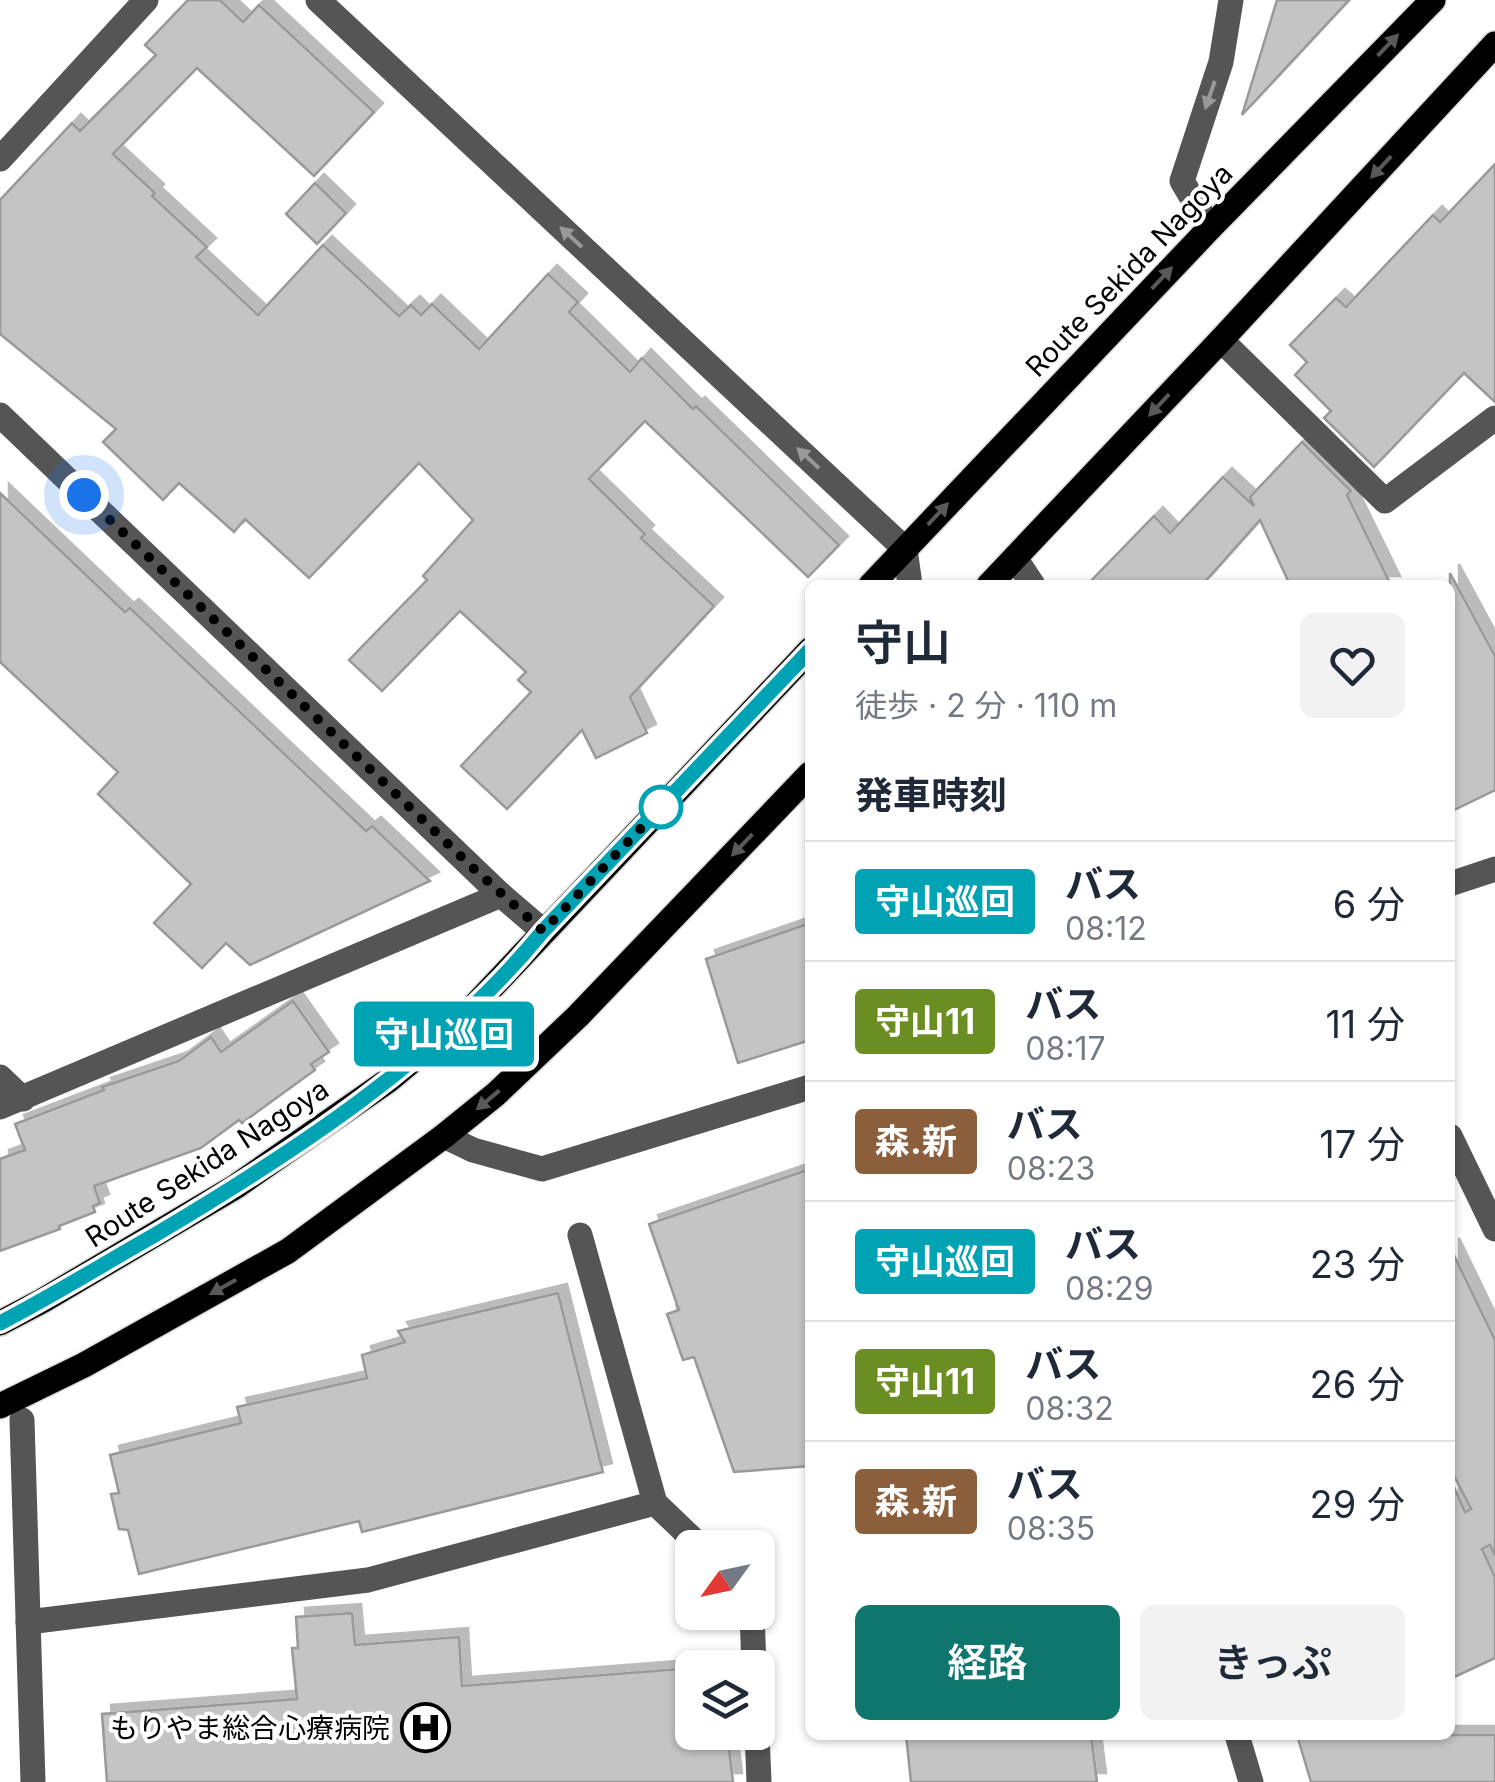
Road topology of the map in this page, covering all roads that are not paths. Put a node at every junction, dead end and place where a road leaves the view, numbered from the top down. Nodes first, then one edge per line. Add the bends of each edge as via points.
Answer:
1 (146, 0) edge
2 (318, 0) edge
3 (1230, 0) edge
4 (1433, 0) edge
5 (1495, 44) edge
6 (0, 159) edge
7 (1210, 228) junction
8 (1221, 340) junction
9 (0, 415) edge
10 (1495, 418) edge
11 (905, 549) junction
12 (1015, 558) junction
13 (876, 580) edge
14 (909, 580) edge
15 (994, 580) edge
16 (1029, 580) edge
17 (805, 655) edge
18 (805, 779) edge
19 (1495, 869) edge
20 (1455, 882) edge
21 (501, 894) junction
22 (543, 931) junction
23 (0, 1077) edge
24 (805, 1089) edge
25 (11, 1103) edge
26 (444, 1136) junction
27 (1455, 1146) edge
28 (1495, 1229) edge
29 (580, 1235) dead end
30 (0, 1323) edge
31 (11, 1413) edge
32 (655, 1503) junction
33 (683, 1530) edge
34 (28, 1622) junction
35 (1238, 1740) edge
36 (757, 1750) edge
37 (33, 1782) edge
38 (759, 1782) edge
39 (1251, 1782) edge

1 - 6 street
11 -> 2 street
3 -> 7 street via 1221,62 1182,180
7 -> 4 main road, Route Sekida Nagoya
5 -> 8 main road
11 -> 7 main road, Route Sekida Nagoya
8 - 10 street via 1385,501
8 -> 12 main road
9 - 21 street
11 - 13 main road, Route Sekida Nagoya
11 - 14 street
12 - 15 main road
12 - 16 street
17 - 22 main road, Route Sekida Nagoya
18 -> 26 main road via 578,1016
19 - 20 street
21 - 22 street
21 - 25 street
22 - 30 main road, Route Sekida Nagoya via 462,1019 389,1080 235,1187
23 - 25 street
24 - 26 street via 542,1169
26 -> 31 main road via 288,1251
27 - 28 street
29 - 32 street
31 - 34 street
32 - 33 street
32 - 34 street via 368,1580
34 - 37 street
35 - 39 street
36 - 38 street

